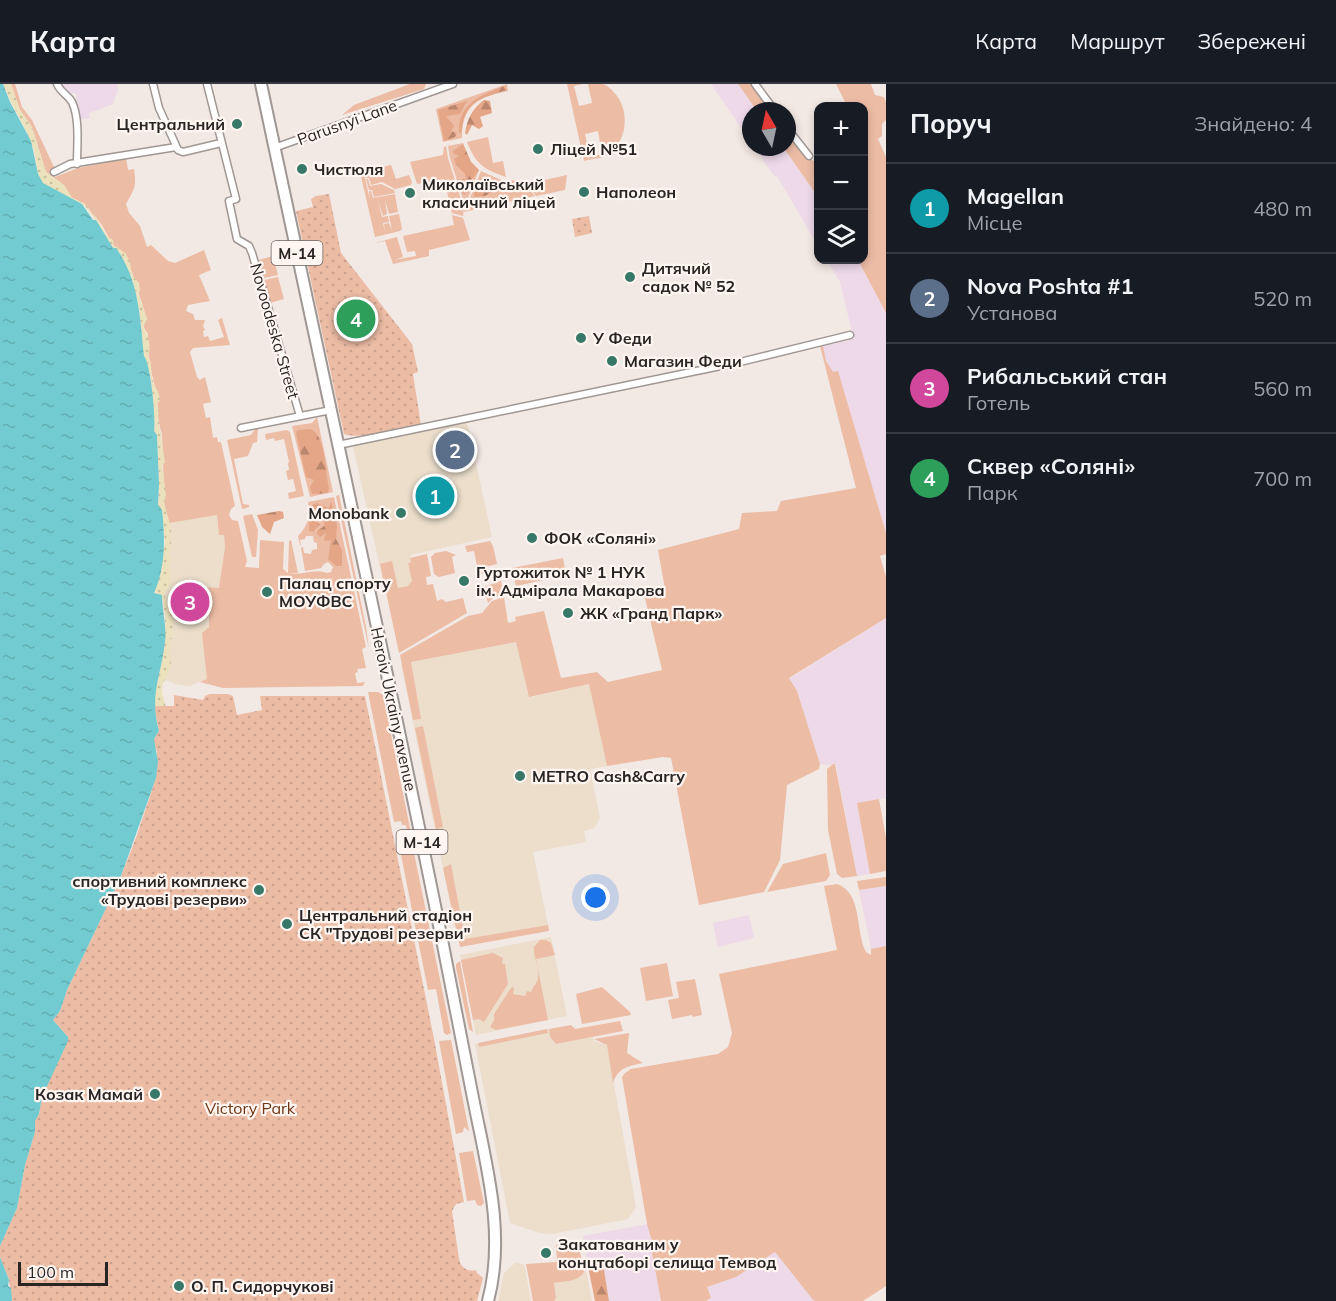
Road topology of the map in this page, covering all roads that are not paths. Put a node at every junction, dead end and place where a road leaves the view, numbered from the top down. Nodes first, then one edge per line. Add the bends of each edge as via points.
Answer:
1 (57, 84) edge
2 (153, 84) edge
3 (207, 84) edge
4 (261, 84) edge
5 (429, 84) edge
6 (453, 84) edge
7 (755, 84) edge
8 (432, 92) junction
9 (768, 102) edge
10 (796, 139) edge
11 (221, 143) junction
12 (176, 147) junction
13 (274, 148) junction
14 (809, 156) dead end
15 (77, 164) junction
16 (54, 172) dead end
17 (850, 335) dead end
18 (331, 410) junction
19 (300, 416) junction
20 (241, 428) dead end
21 (338, 445) junction
22 (488, 1301) edge

1 - 15 street via 74,110
2 - 12 street
3 - 11 street, Novoodeska Street
4 - 13 highway, Heroiv Ukrainy avenue / М-14
5 - 8 street
6 - 8 street, Parusnyi Lane
7 - 9 street
8 - 13 street, Parusnyi Lane
10 - 14 street
11 - 12 street via 183,152
11 - 19 street, Novoodeska Street via 236,200 229,201 237,239 249,246 252,253
12 - 15 street
13 - 18 highway, Heroiv Ukrainy avenue / М-14
15 - 16 street
17 - 21 street via 740,362
18 - 19 street
18 - 21 highway, Heroiv Ukrainy avenue / М-14
19 - 20 street
21 - 22 highway, Heroiv Ukrainy avenue / М-14 via 426,858 493,1204 495,1250

